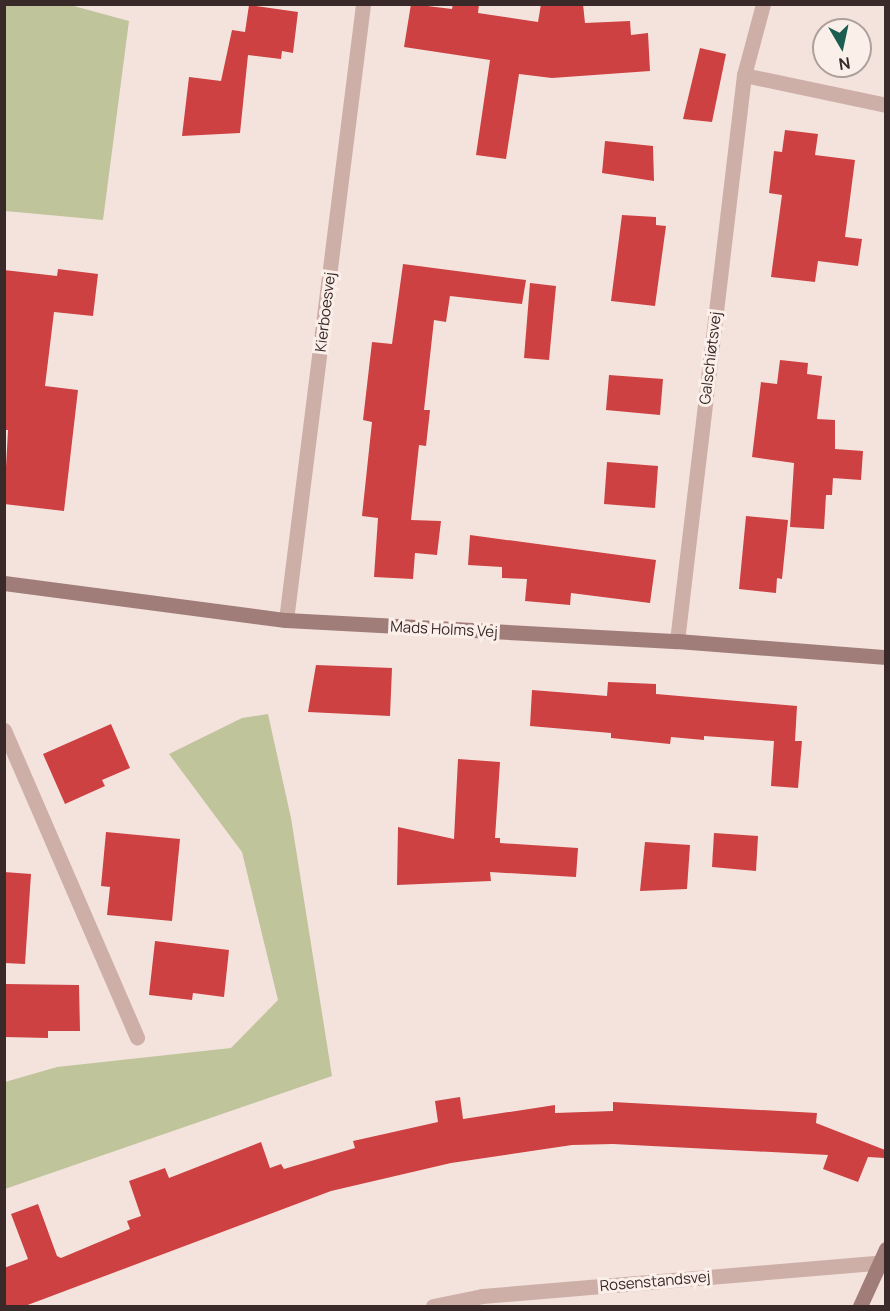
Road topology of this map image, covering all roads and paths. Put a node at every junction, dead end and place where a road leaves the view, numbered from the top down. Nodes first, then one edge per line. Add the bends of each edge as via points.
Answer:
1 (363, 4) edge
2 (763, 4) edge
3 (744, 75) junction
4 (885, 105) edge
5 (4, 583) edge
6 (286, 620) junction
7 (677, 640) junction
8 (885, 657) edge
9 (4, 730) edge
10 (137, 1037) dead end
11 (885, 1249) edge
12 (878, 1263) junction
13 (433, 1306) edge
14 (860, 1306) edge

1 - 6 street, Kierboesvej
2 - 3 street, Galschiøtsvej
3 - 4 street
3 - 7 street, Galschiøtsvej
5 - 6 street, Mads Holms Vej
6 - 7 street, Mads Holms Vej
7 - 8 street, Mads Holms Vej
9 - 10 street
11 - 12 street
12 - 13 street, Rosenstandsvej via 482,1296
12 - 14 street

